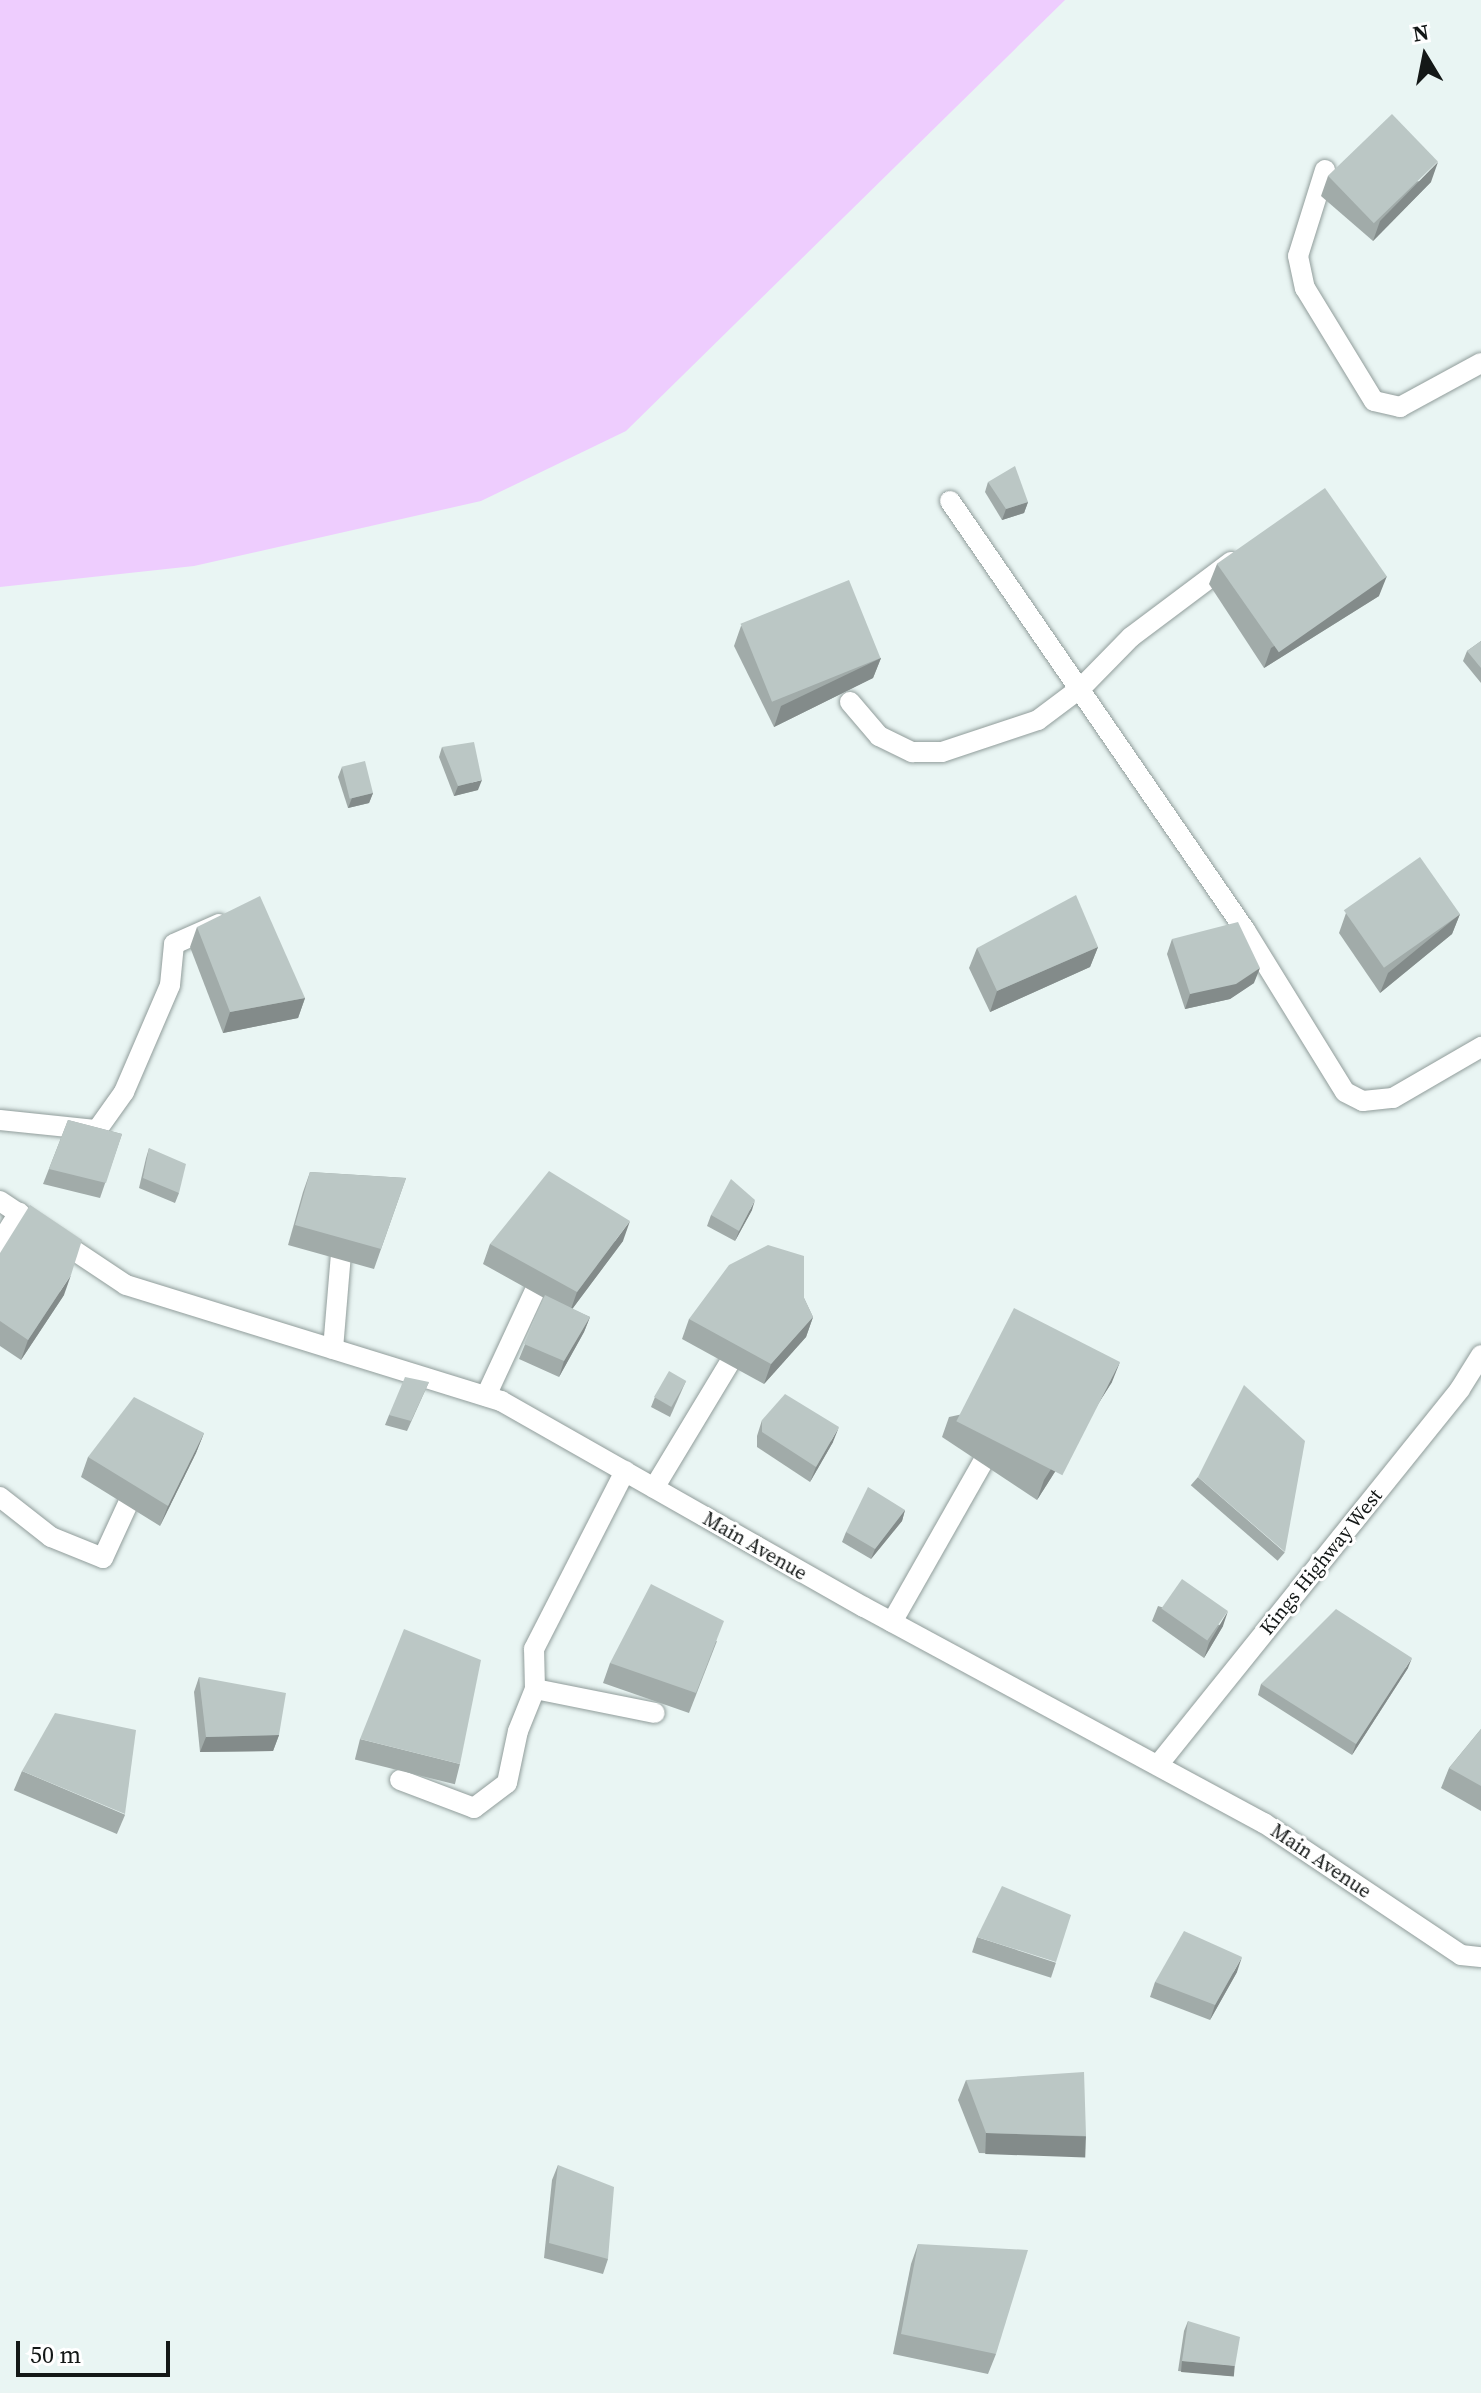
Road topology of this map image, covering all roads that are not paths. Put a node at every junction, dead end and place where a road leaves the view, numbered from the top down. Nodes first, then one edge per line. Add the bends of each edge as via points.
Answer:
1 (1325, 170) dead end
2 (1481, 363) edge
3 (950, 501) dead end
4 (1231, 562) edge
5 (1082, 687) junction
6 (850, 702) dead end
7 (230, 919) edge
8 (1481, 1047) edge
9 (0, 1120) edge
10 (0, 1201) edge
11 (19, 1213) junction
12 (342, 1241) edge
13 (0, 1243) edge
14 (548, 1264) edge
15 (747, 1335) edge
16 (333, 1349) junction
17 (1481, 1355) edge
18 (486, 1396) junction
19 (1007, 1419) edge
20 (625, 1471) junction
21 (137, 1484) edge
22 (654, 1488) junction
23 (0, 1497) edge
24 (892, 1622) junction
25 (535, 1689) junction
26 (655, 1713) dead end
27 (1158, 1765) junction
28 (400, 1780) dead end
29 (1481, 1957) edge

1 - 2 street via 1298,256 1305,288 1374,401 1400,407
3 - 5 street
4 - 5 street via 1131,637
5 - 6 street via 1038,720 942,752 912,752 879,736
5 - 8 street via 1245,930 1345,1092 1363,1101 1393,1098
7 - 9 street via 174,944 170,985 124,1092 97,1130
10 - 11 street, Main Avenue
11 - 13 street
11 - 16 street, Main Avenue via 126,1285
12 - 16 street
14 - 18 street
15 - 22 street
16 - 18 street, Main Avenue
17 - 27 street, Kings Highway West via 1460,1389
18 - 20 street, Main Avenue
19 - 24 street
20 - 22 street, Main Avenue
20 - 25 street via 534,1649
21 - 23 street via 103,1558 51,1537
22 - 24 street, Main Avenue
24 - 27 street, Main Avenue
25 - 26 street
25 - 28 street via 518,1731 507,1783 474,1808
27 - 29 street, Main Avenue via 1264,1823 1461,1955

